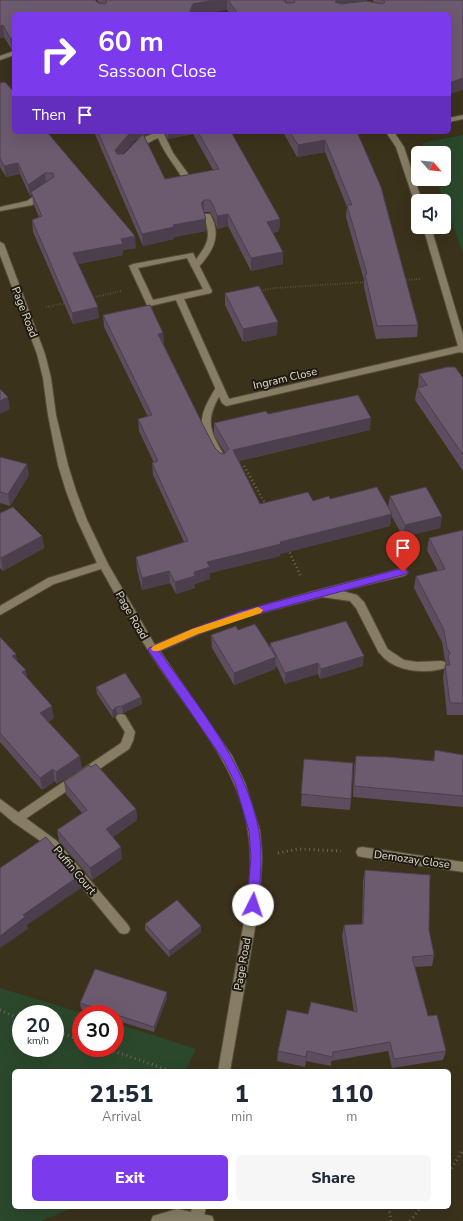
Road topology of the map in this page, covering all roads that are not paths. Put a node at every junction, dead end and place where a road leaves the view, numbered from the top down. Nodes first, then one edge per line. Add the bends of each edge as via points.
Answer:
1 (12, 54) edge
2 (0, 58) edge
3 (463, 117) edge
4 (451, 120) edge
5 (158, 134) edge
6 (160, 134) edge
7 (393, 134) edge
8 (130, 153) edge
9 (190, 184) edge
10 (50, 187) edge
11 (416, 194) edge
12 (0, 209) edge
13 (207, 216) edge
14 (429, 234) edge
15 (0, 244) edge
16 (195, 266) junction
17 (179, 297) junction
18 (463, 349) edge
19 (220, 388) junction
20 (223, 462) edge
21 (103, 565) junction
22 (403, 572) dead end
23 (322, 593) junction
24 (0, 611) edge
25 (153, 650) junction
26 (441, 665) dead end
27 (122, 718) dead end
28 (0, 804) edge
29 (18, 819) junction
30 (362, 852) road end
31 (463, 867) edge
32 (124, 929) dead end
33 (224, 1069) edge
34 (201, 1215) edge
35 (158, 1221) edge

1 - 2 street
3 - 4 street
5 - 8 street via 143,141
6 - 9 street via 165,146 184,170
7 - 11 street
10 - 12 street via 29,202
13 - 16 street via 213,229 211,244
14 - 18 street
15 - 21 street, Page Road via 41,354 70,491
16 - 17 street via 208,291
16 - 17 street via 190,255 133,266 150,303
17 - 19 street, Ingram Close
18 - 19 street, Ingram Close via 226,403
19 - 20 street via 204,420 204,427
21 - 24 street via 51,581
21 - 25 street, Page Road
22 - 23 street
23 - 25 street via 241,615 195,631
23 - 26 street via 352,598 360,605 383,650 393,660 410,666
25 - 33 street, Page Road via 228,759 240,783 254,831 256,857 253,905
27 - 29 street via 130,732 125,746
28 - 29 street, Puffin Court
29 - 32 street, Puffin Court via 53,844
30 - 31 street, Demozay Close
34 - 35 street via 177,1216

